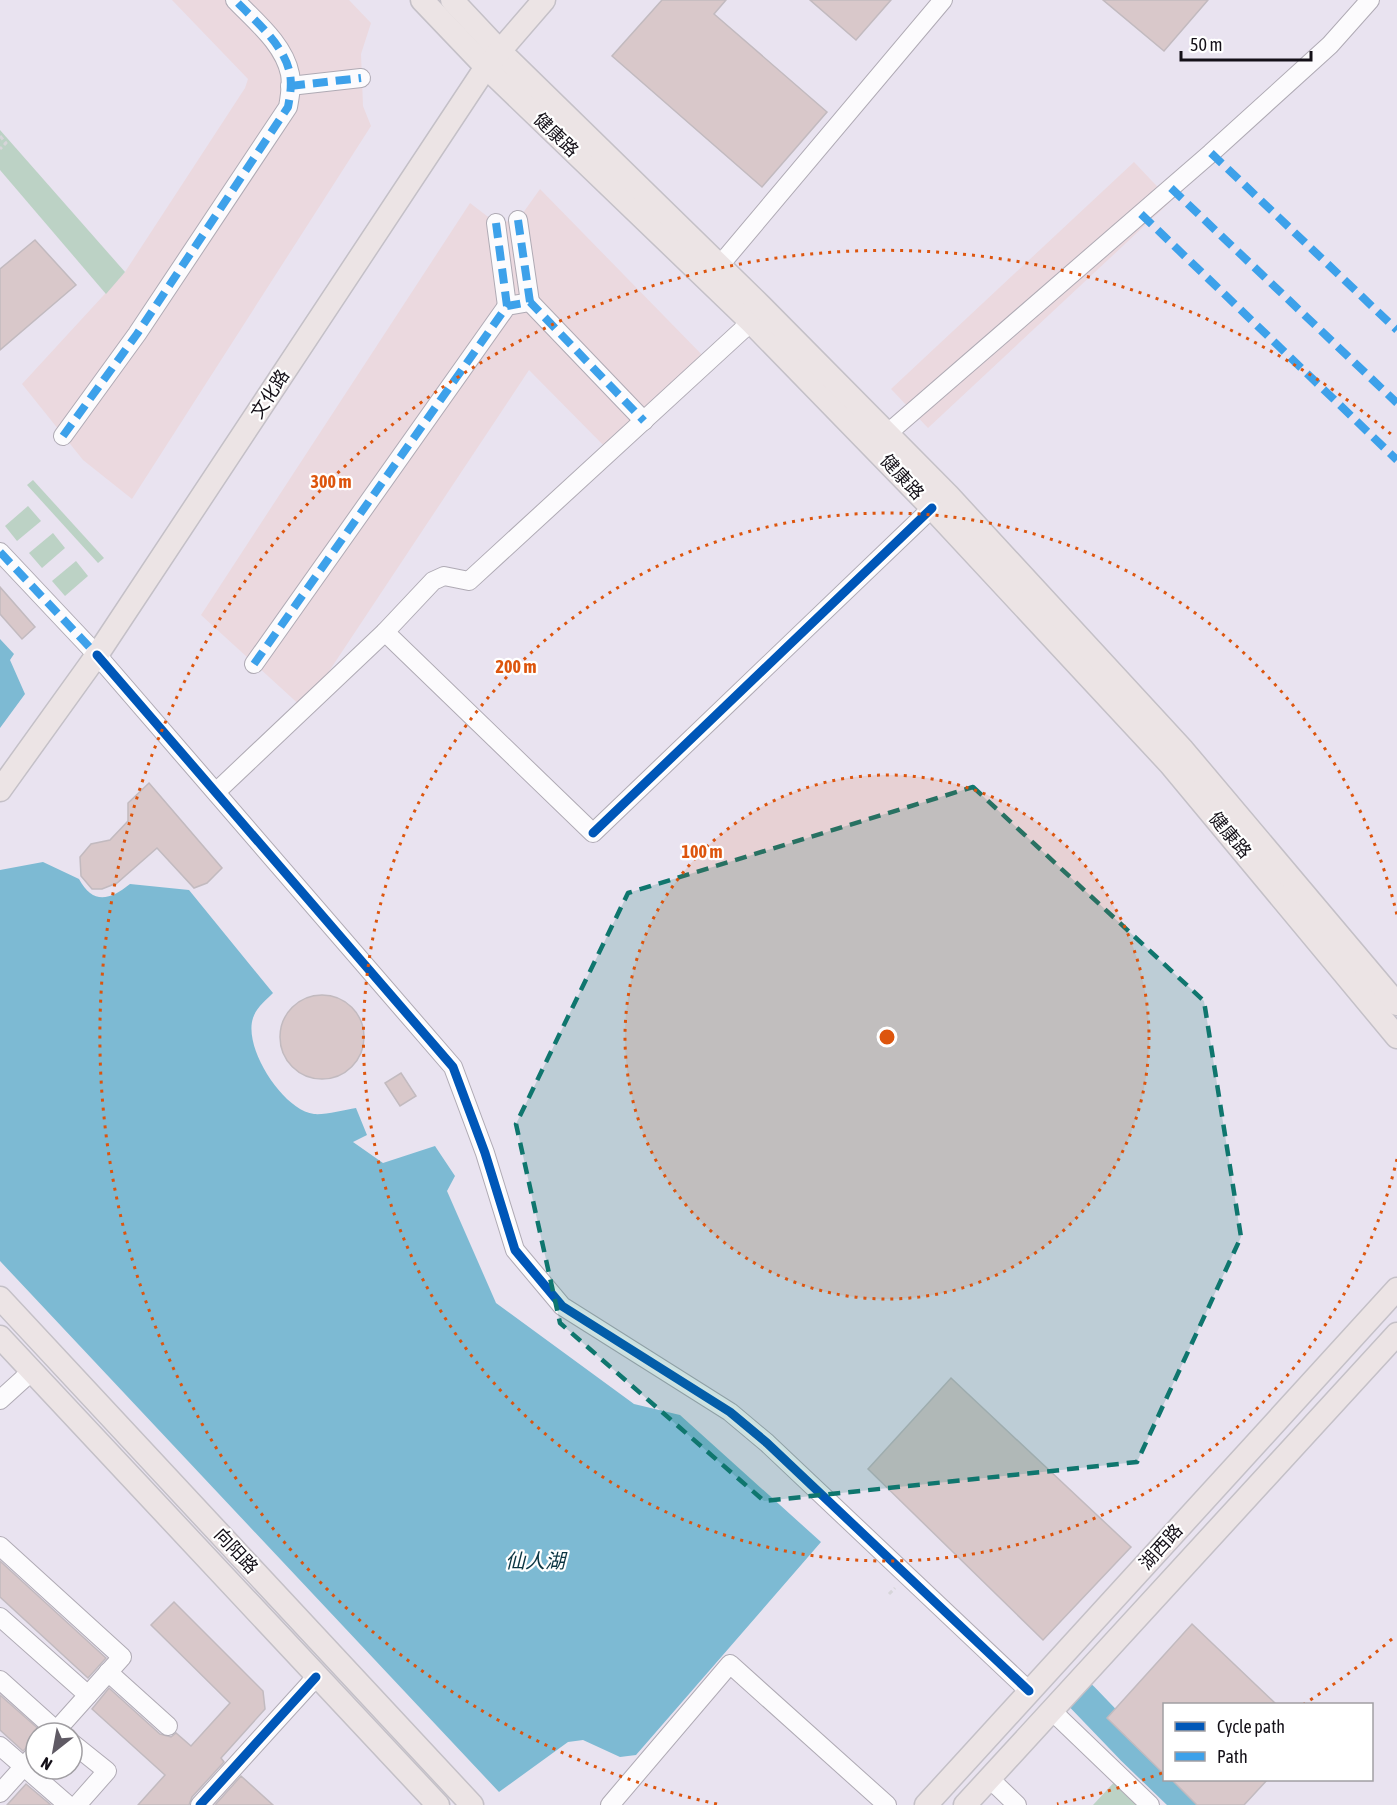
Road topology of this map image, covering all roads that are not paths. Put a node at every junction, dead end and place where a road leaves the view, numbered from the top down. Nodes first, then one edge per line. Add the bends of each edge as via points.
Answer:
1 (235, 0) edge
2 (422, 0) edge
3 (452, 0) edge
4 (544, 0) edge
5 (943, 0) edge
6 (1370, 0) edge
7 (493, 59) junction
8 (360, 78) dead end
9 (290, 86) junction
10 (518, 220) dead end
11 (496, 223) dead end
12 (720, 266) junction
13 (530, 302) junction
14 (507, 306) junction
15 (751, 322) junction
16 (644, 421) junction
17 (888, 433) junction
18 (63, 436) dead end
19 (932, 508) junction
20 (0, 552) edge
21 (386, 632) junction
22 (97, 655) junction
23 (254, 664) dead end
24 (0, 790) edge
25 (216, 792) junction
26 (1397, 1004) edge
27 (1397, 1037) edge
28 (1397, 1289) edge
29 (0, 1298) edge
30 (1397, 1334) edge
31 (0, 1336) edge
32 (32, 1371) junction
33 (0, 1400) edge
34 (0, 1546) edge
35 (0, 1617) edge
36 (108, 1672) junction
37 (316, 1677) junction
38 (0, 1680) edge
39 (1029, 1691) junction
40 (88, 1695) junction
41 (1051, 1710) junction
42 (44, 1721) edge
43 (66, 1721) edge
44 (168, 1726) dead end
45 (0, 1746) edge
46 (84, 1753) edge
47 (24, 1767) joint
48 (989, 1778) junction
49 (40, 1781) edge
50 (0, 1793) edge
51 (68, 1805) edge
52 (77, 1805) edge
53 (200, 1805) edge
54 (438, 1805) edge
55 (472, 1805) edge
56 (610, 1805) edge
57 (887, 1805) edge
58 (926, 1805) edge
59 (965, 1805) edge
60 (1017, 1805) edge
61 (1150, 1805) edge

1 - 9 street via 275,44 290,74
2 - 7 main road, 健康路
3 - 7 main road, 健康路
4 - 7 main road, 文化路
5 - 12 street
6 - 17 street via 1330,45 1203,160
7 - 12 main road, 健康路
7 - 15 main road, 健康路
7 - 22 main road, 文化路
8 - 9 street
9 - 18 street via 288,107 137,334
10 - 13 street
11 - 14 street
12 - 17 main road, 健康路
13 - 14 street
13 - 16 street
14 - 23 street
15 - 16 street
15 - 19 main road, 健康路
16 - 21 street via 469,581 444,576 433,581
17 - 26 main road, 健康路 via 1183,750
19 - 21 street via 593,833
19 - 27 main road, 健康路 via 1170,764
20 - 22 street
21 - 25 street
22 - 24 main road, 文化路
22 - 25 street
25 - 39 street via 453,1067 515,1250 562,1305 730,1412
28 - 39 main road, 湖西路
29 - 55 main road, 向阳路
30 - 41 main road, 湖西路
31 - 32 main road, 向阳路
32 - 33 street
32 - 37 main road, 向阳路
34 - 36 street via 122,1657
35 - 40 street
36 - 40 street
36 - 44 street
37 - 53 street
37 - 54 main road, 向阳路
38 - 42 street
39 - 58 main road, 湖西路
40 - 43 street
41 - 48 main road, 湖西路
41 - 61 street
45 - 47 street
46 - 52 street via 106,1771
47 - 50 street
48 - 59 main road, 湖西路
48 - 60 street
49 - 51 street
56 - 57 street via 730,1664

